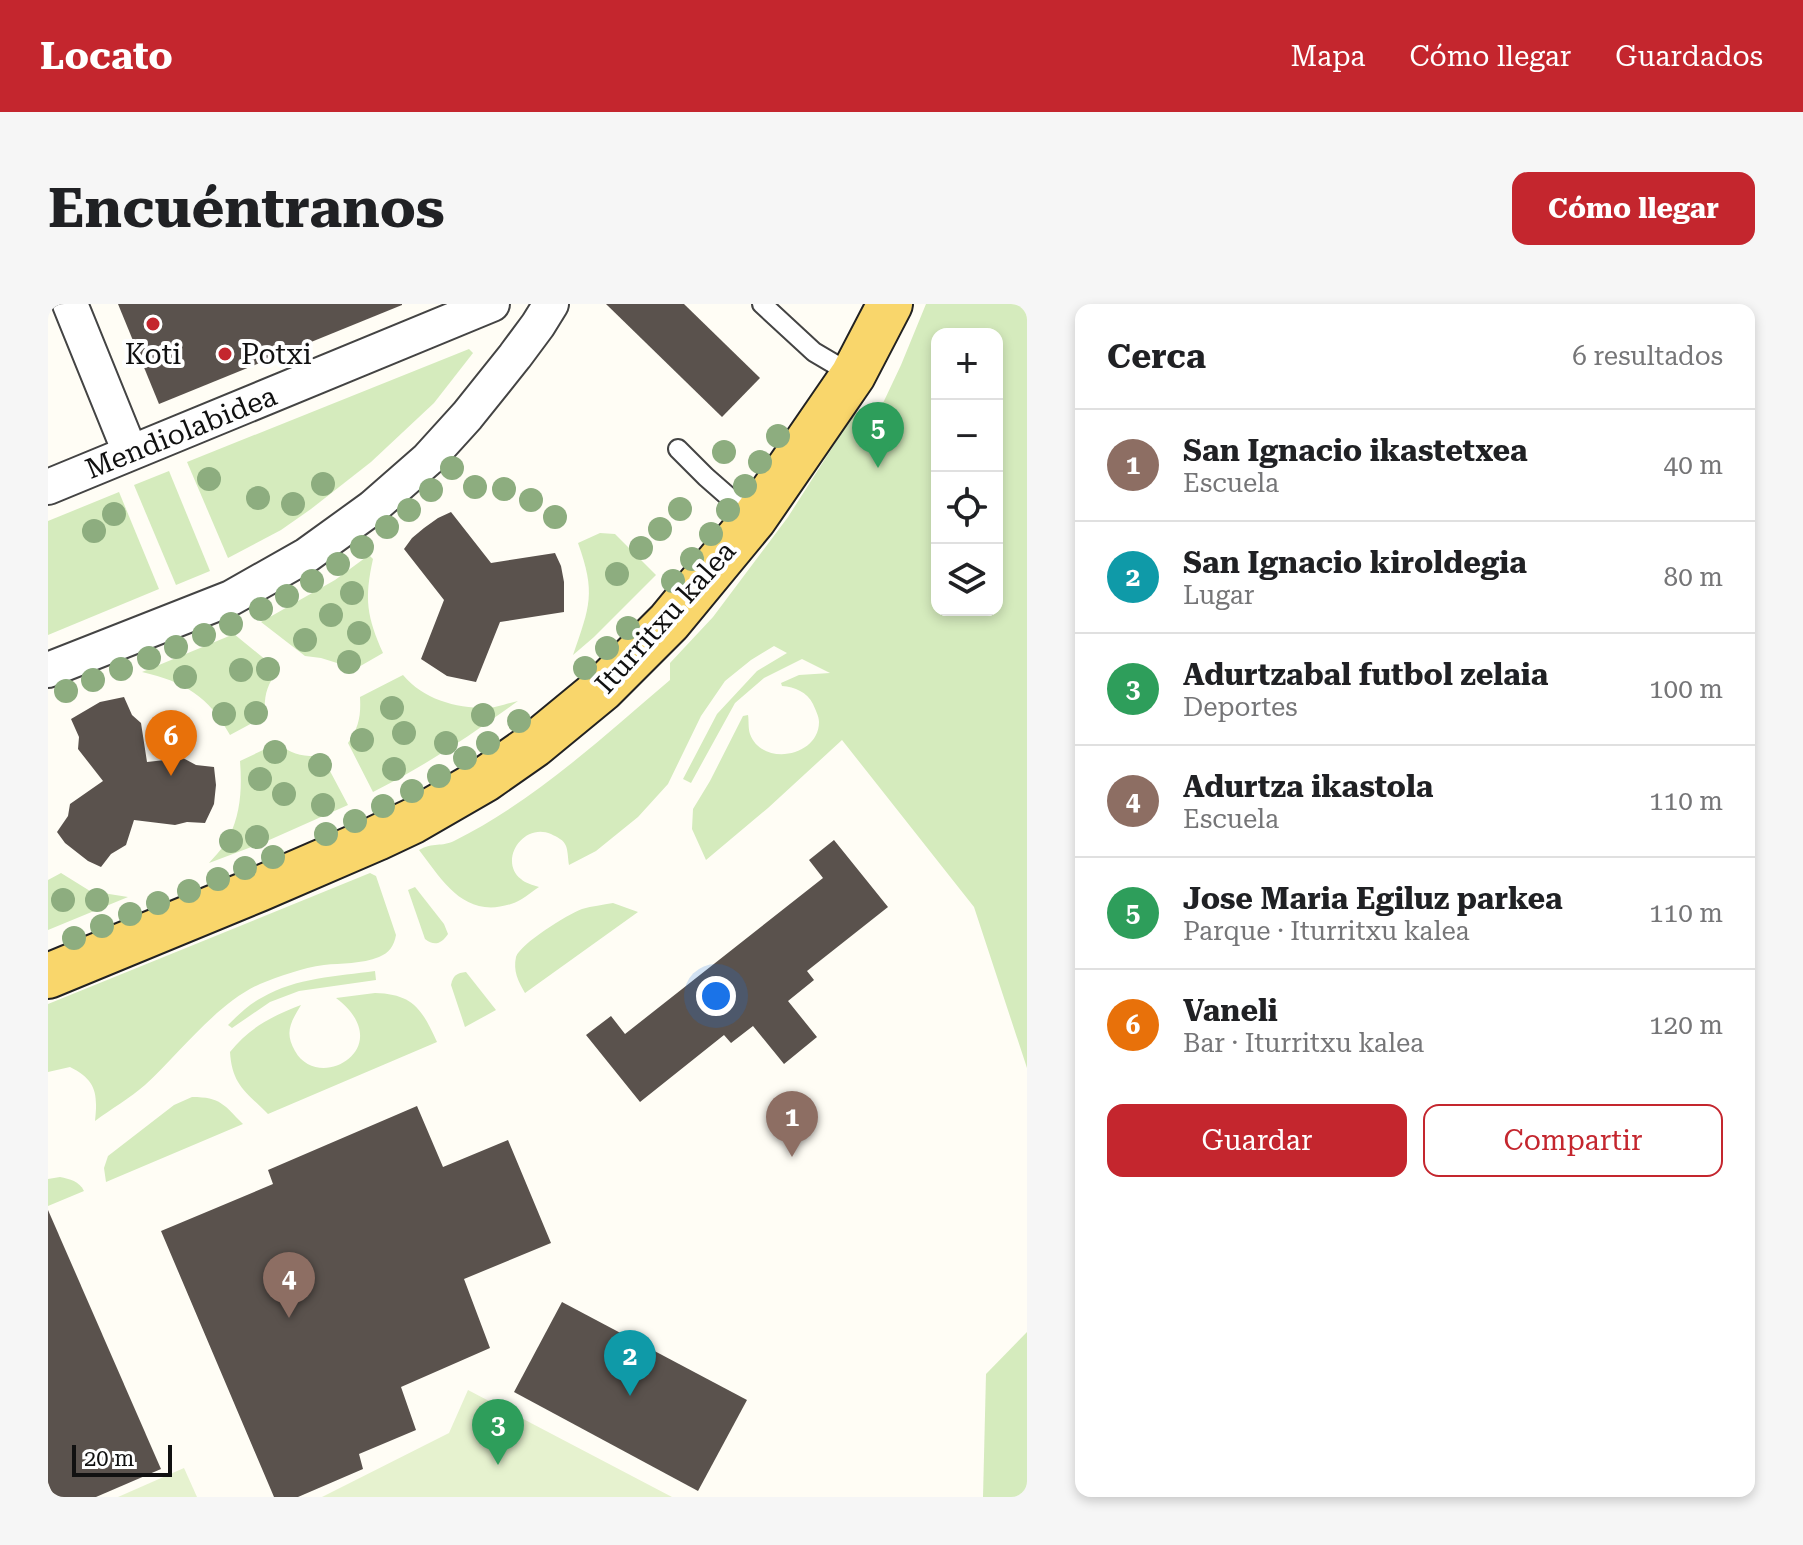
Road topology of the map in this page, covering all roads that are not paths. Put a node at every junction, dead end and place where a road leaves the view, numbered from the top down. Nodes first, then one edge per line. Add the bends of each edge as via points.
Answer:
1 (70, 304) edge
2 (492, 304) edge
3 (551, 304) edge
4 (762, 304) edge
5 (890, 304) edge
6 (853, 375) junction
7 (678, 449) dead end
8 (130, 452) junction
9 (48, 487) edge
10 (754, 519) junction
11 (48, 670) edge
12 (48, 976) edge

1 - 8 street
2 - 8 street, Mendiolabidea
3 - 11 street via 467,416 372,508 307,555 231,598
4 - 6 lane via 814,352
5 - 6 main road, Iturritxu kalea
6 - 10 main road, Iturritxu kalea
7 - 10 lane
8 - 9 street, Mendiolabidea
10 - 12 main road, Iturritxu kalea via 669,622 602,689 484,780 365,844

